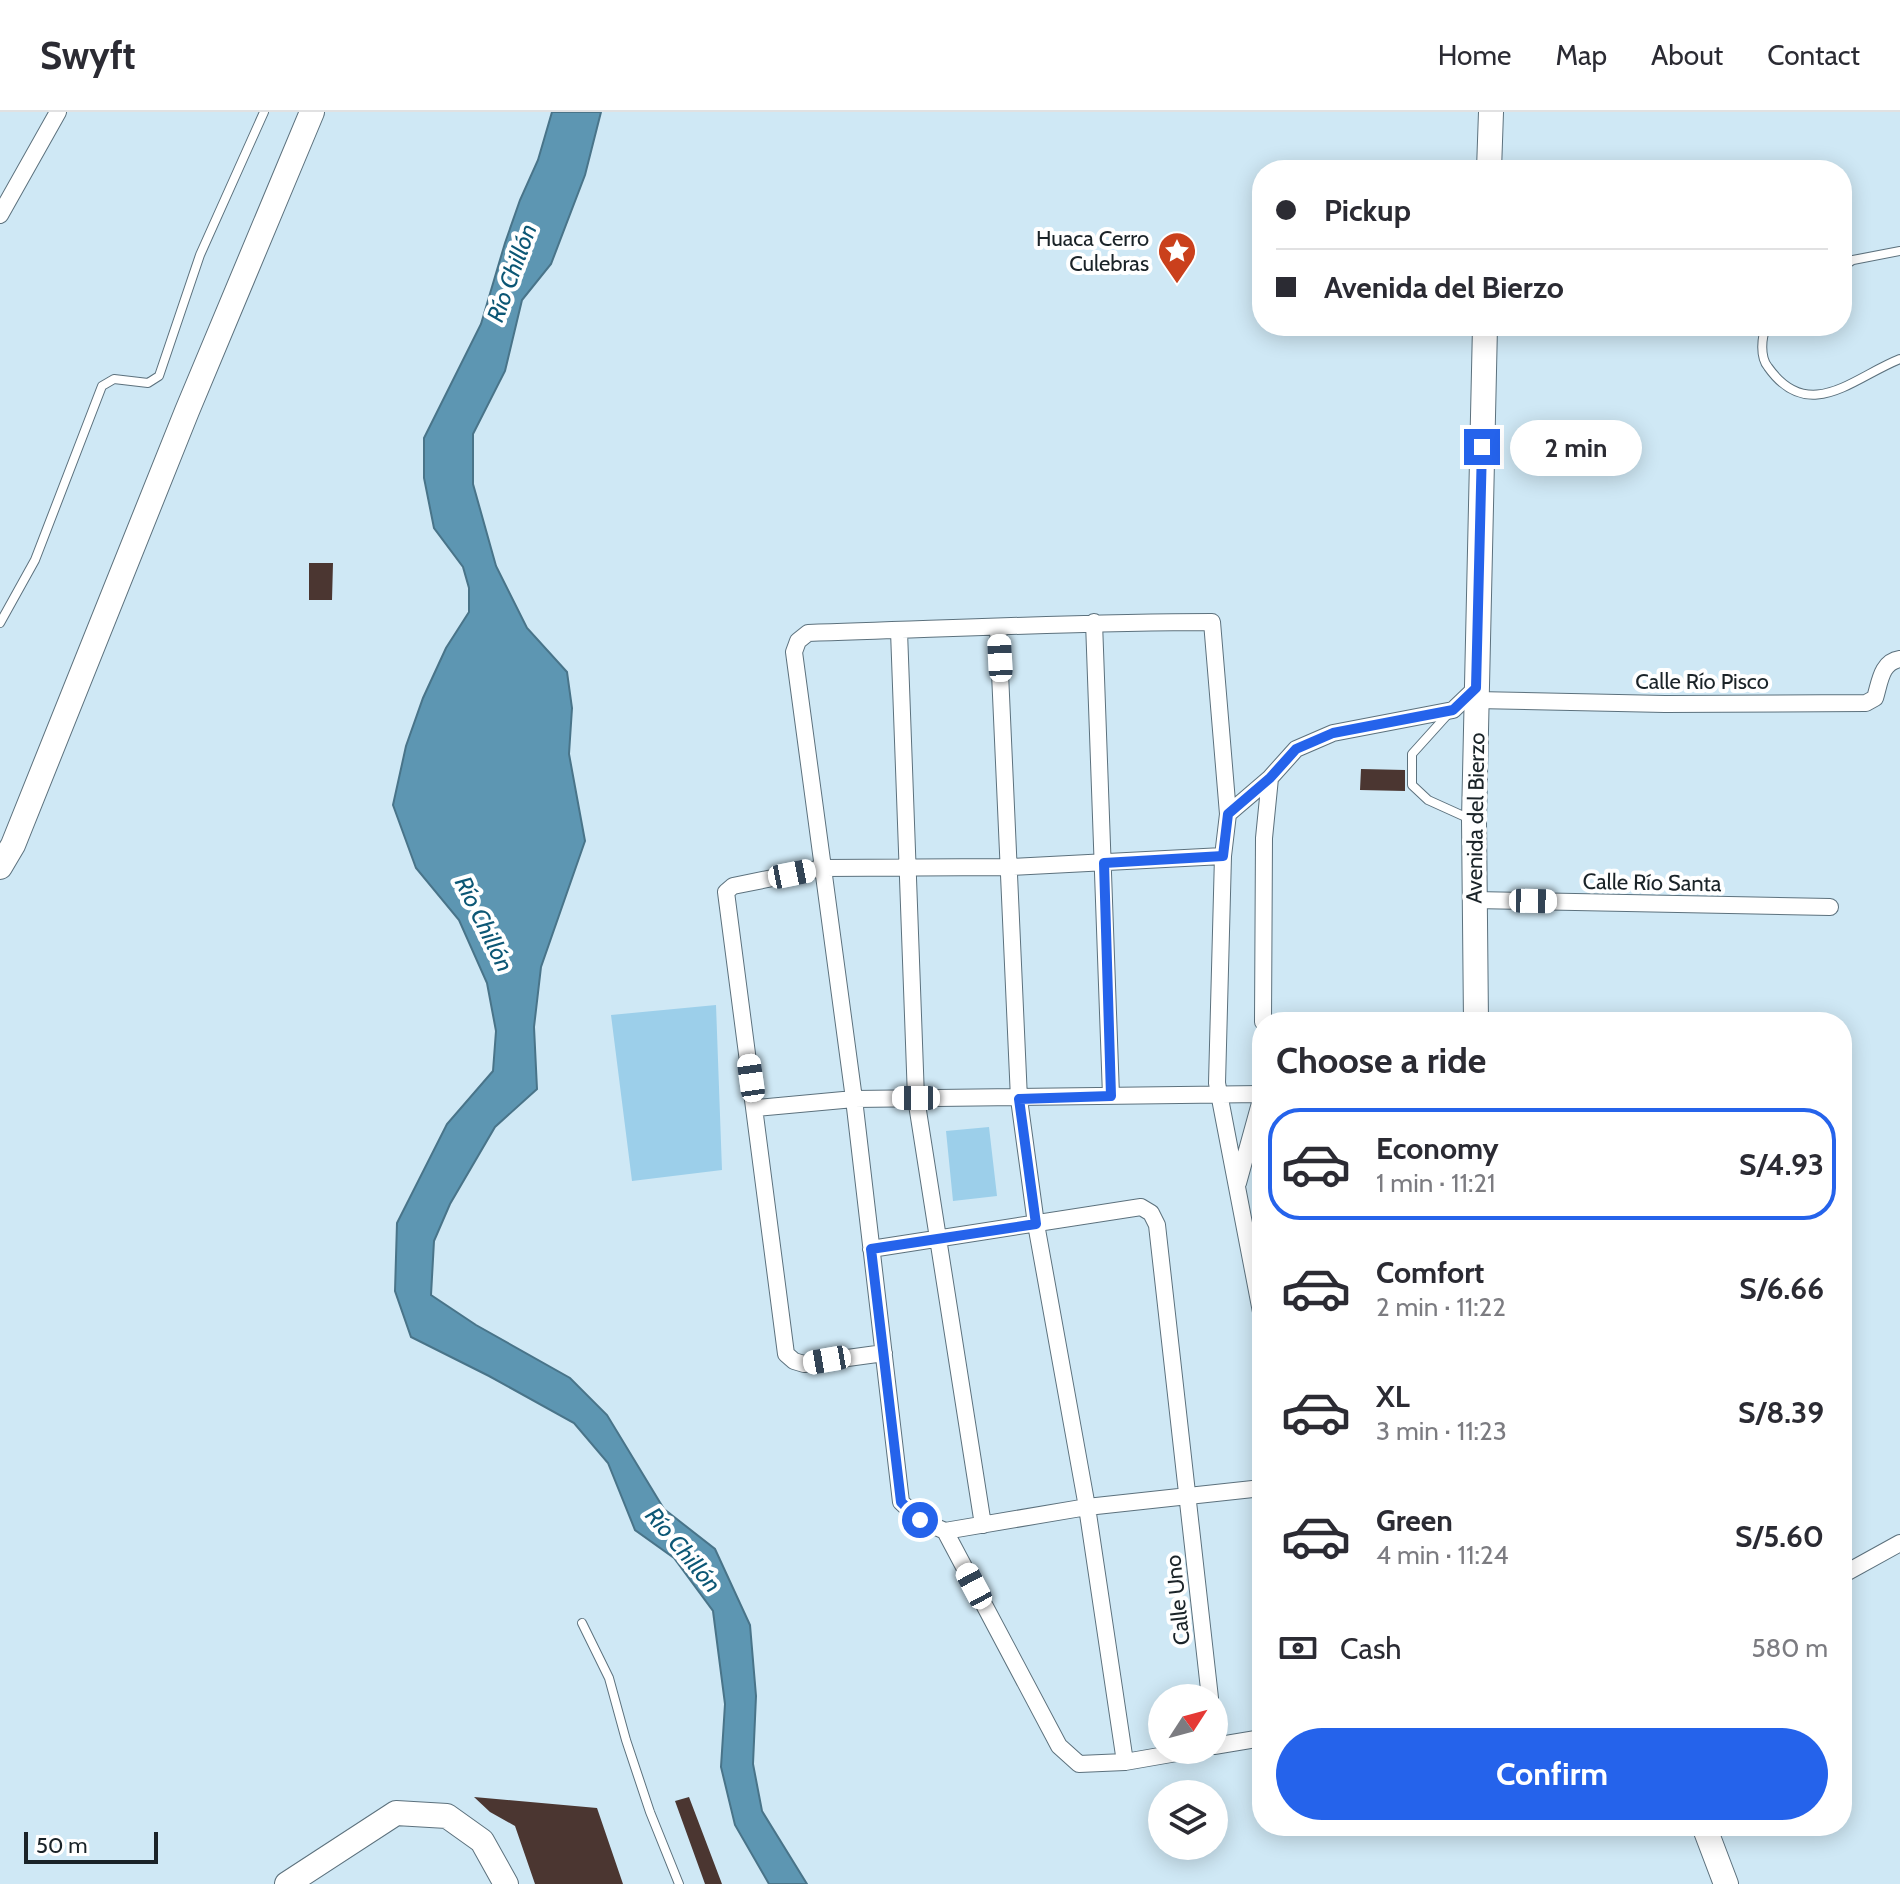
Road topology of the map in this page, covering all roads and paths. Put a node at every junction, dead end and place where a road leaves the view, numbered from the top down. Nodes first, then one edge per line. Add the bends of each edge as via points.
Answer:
1 (58, 112) edge
2 (264, 112) edge
3 (312, 112) edge
4 (1491, 112) edge
5 (1489, 160) edge
6 (2, 205) edge
7 (1900, 251) edge
8 (1852, 261) edge
9 (1485, 336) edge
10 (1763, 336) edge
11 (1900, 359) edge
12 (1094, 622) junction
13 (0, 623) edge
14 (998, 628) junction
15 (899, 631) junction
16 (1900, 659) edge
17 (1476, 694) junction
18 (1453, 710) junction
19 (1270, 778) junction
20 (1228, 814) junction
21 (1474, 820) junction
22 (9, 830) edge
23 (1223, 856) junction
24 (1104, 863) junction
25 (0, 867) edge
26 (1009, 867) junction
27 (822, 868) junction
28 (908, 868) junction
29 (1474, 900) junction
30 (1830, 907) dead end
31 (1263, 1012) edge
32 (1476, 1012) edge
33 (1218, 1095) junction
34 (1252, 1095) edge
35 (1111, 1096) junction
36 (916, 1098) junction
37 (854, 1099) junction
38 (1019, 1099) junction
39 (756, 1108) junction
40 (1252, 1132) edge
41 (1238, 1185) junction
42 (1036, 1224) junction
43 (937, 1240) junction
44 (871, 1249) junction
45 (1252, 1262) edge
46 (884, 1353) junction
47 (1252, 1489) edge
48 (1187, 1496) junction
49 (1087, 1507) junction
50 (983, 1525) junction
51 (945, 1531) junction
52 (1900, 1543) edge
53 (1852, 1569) edge
54 (582, 1623) dead end
55 (1208, 1684) edge
56 (1252, 1740) edge
57 (1228, 1744) edge
58 (1148, 1758) edge
59 (1125, 1762) junction
60 (1708, 1836) edge
61 (287, 1884) edge
62 (506, 1884) edge
63 (679, 1884) edge
64 (1726, 1884) edge

1 - 6 street
2 - 13 lane via 200,255 159,376 148,383 114,379 102,386 35,560
3 - 22 street
4 - 5 street
7 - 8 lane
9 - 17 street, Avenida del Bierzo
10 - 11 lane via 1764,362 1779,383 1799,392 1825,396
12 - 14 street
12 - 20 street via 1212,622
12 - 24 street
14 - 15 street
14 - 26 street
15 - 27 street via 808,633 794,652
15 - 28 street
16 - 17 street, Calle Río Pisco via 1883,671 1875,698 1866,703
17 - 18 street
17 - 21 street, Avenida del Bierzo
18 - 19 street via 1333,733 1296,749
18 - 21 lane via 1412,754 1412,785 1428,800
19 - 20 street
19 - 31 street via 1264,838
20 - 23 street
21 - 29 street, Avenida del Bierzo
22 - 25 street
23 - 24 street
23 - 33 street
24 - 26 street
24 - 35 street
26 - 28 street
26 - 38 street
27 - 28 street
27 - 37 street
27 - 39 street via 733,886 726,892
28 - 36 street
29 - 30 street, Calle Río Santa
29 - 32 street, Avenida del Bierzo
33 - 34 street
33 - 35 street
33 - 41 street
35 - 38 street
36 - 37 street
36 - 38 street
36 - 43 street
37 - 39 street
37 - 44 street
38 - 42 street
39 - 46 street via 786,1354 804,1364
40 - 41 street
41 - 45 street
42 - 43 street
42 - 48 street, Calle Uno via 1141,1207 1151,1213 1157,1225
42 - 49 street
43 - 44 street
43 - 50 street
44 - 46 street
46 - 51 street via 901,1502 920,1520
47 - 48 street
48 - 49 street
48 - 55 street, Calle Uno
49 - 50 street
49 - 59 street
50 - 51 street
51 - 59 street via 1059,1746 1079,1764
52 - 53 street
54 - 63 lane via 609,1678 650,1812
56 - 57 street
58 - 59 street
60 - 64 street
61 - 62 street via 396,1813 447,1816 482,1841

